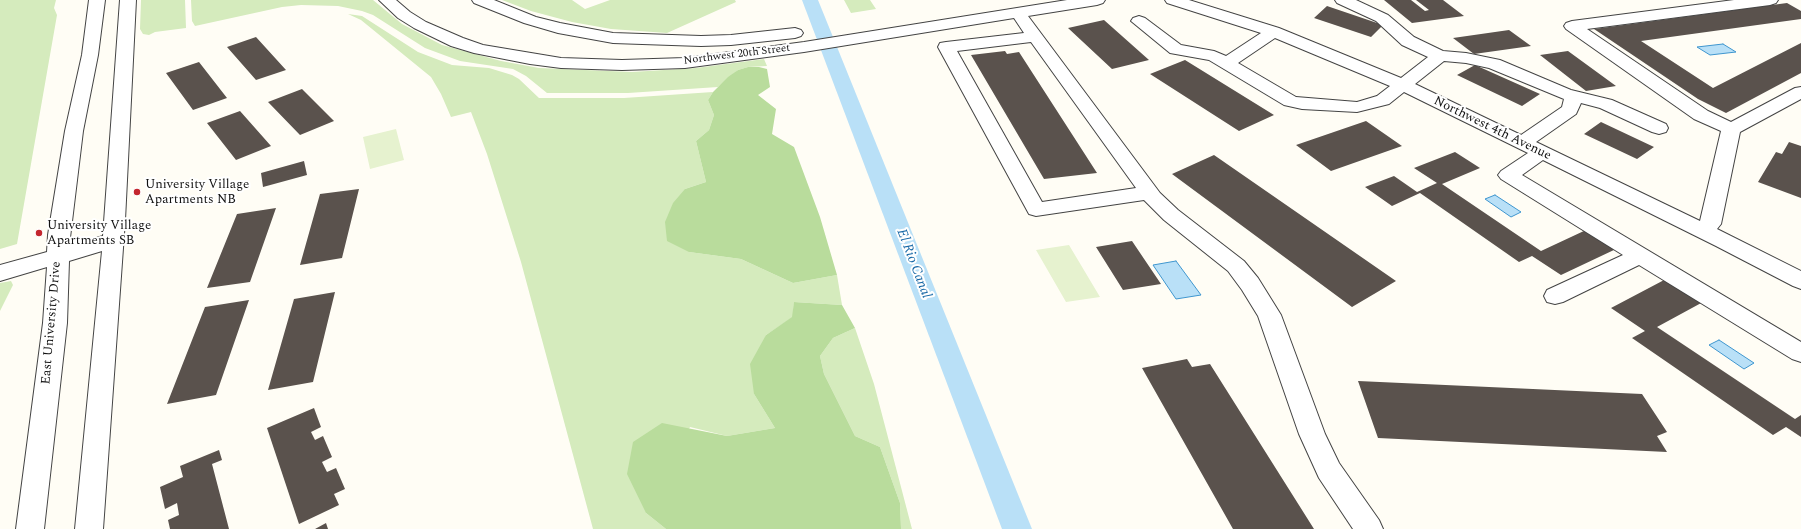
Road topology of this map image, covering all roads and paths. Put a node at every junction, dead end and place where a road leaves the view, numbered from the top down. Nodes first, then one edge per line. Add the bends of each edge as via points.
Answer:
1 (97, 0) edge
2 (128, 0) edge
3 (414, 0) edge
4 (480, 0) edge
5 (1097, 0) edge
6 (1173, 0) edge
7 (1205, 0) edge
8 (1342, 0) edge
9 (1770, 0) edge
10 (391, 4) edge
11 (1013, 6) edge
12 (1220, 14) junction
13 (1139, 21) dead end
14 (1273, 32) junction
15 (1035, 37) junction
16 (803, 39) junction
17 (1440, 56) junction
18 (1227, 63) junction
19 (1402, 85) junction
20 (1801, 92) edge
21 (1574, 97) junction
22 (1659, 128) dead end
23 (1731, 129) junction
24 (1521, 143) junction
25 (1541, 152) junction
26 (1149, 193) junction
27 (1702, 231) junction
28 (112, 241) junction
29 (1641, 255) junction
30 (58, 256) junction
31 (0, 273) edge
32 (1801, 281) edge
33 (1555, 296) dead end
34 (1801, 353) edge
35 (30, 529) edge
36 (89, 529) edge
37 (1369, 529) edge

1 - 30 street, East University Drive via 90,55 67,173
2 - 28 street
3 - 10 street
4 - 16 street, Northwest 20th Street via 558,28 613,38 702,41
5 - 11 street, Northwest 20th Street
6 - 12 street, Northwest 4th Avenue
7 - 12 street
8 - 17 street via 1382,18 1408,41
9 - 23 street via 1572,26 1701,115
10 - 16 street, Northwest 20th Street via 420,25 458,42 505,54 561,63 685,63
11 - 15 street
11 - 16 street, Northwest 20th Street
12 - 14 street, Northwest 4th Avenue
13 - 18 street via 1176,50 1214,56
14 - 18 street
14 - 19 street, Northwest 4th Avenue
15 - 26 street
15 - 26 street via 946,47 1036,209
17 - 19 street
17 - 21 street via 1494,64
18 - 19 street via 1290,101 1302,104 1357,107 1384,100
19 - 24 street, Northwest 4th Avenue
20 - 23 street
21 - 22 street via 1606,104
21 - 24 street via 1570,110
23 - 27 street via 1710,224
24 - 25 street, Northwest 4th Avenue
25 - 27 street, Northwest 4th Avenue
25 - 29 street via 1508,175
26 - 37 street via 1171,215 1236,266 1250,284 1270,315 1312,434 1329,470
27 - 32 street, Northwest 4th Avenue
28 - 30 street
28 - 36 street
29 - 33 street
29 - 34 street
30 - 31 street
30 - 35 street, East University Drive via 55,323

